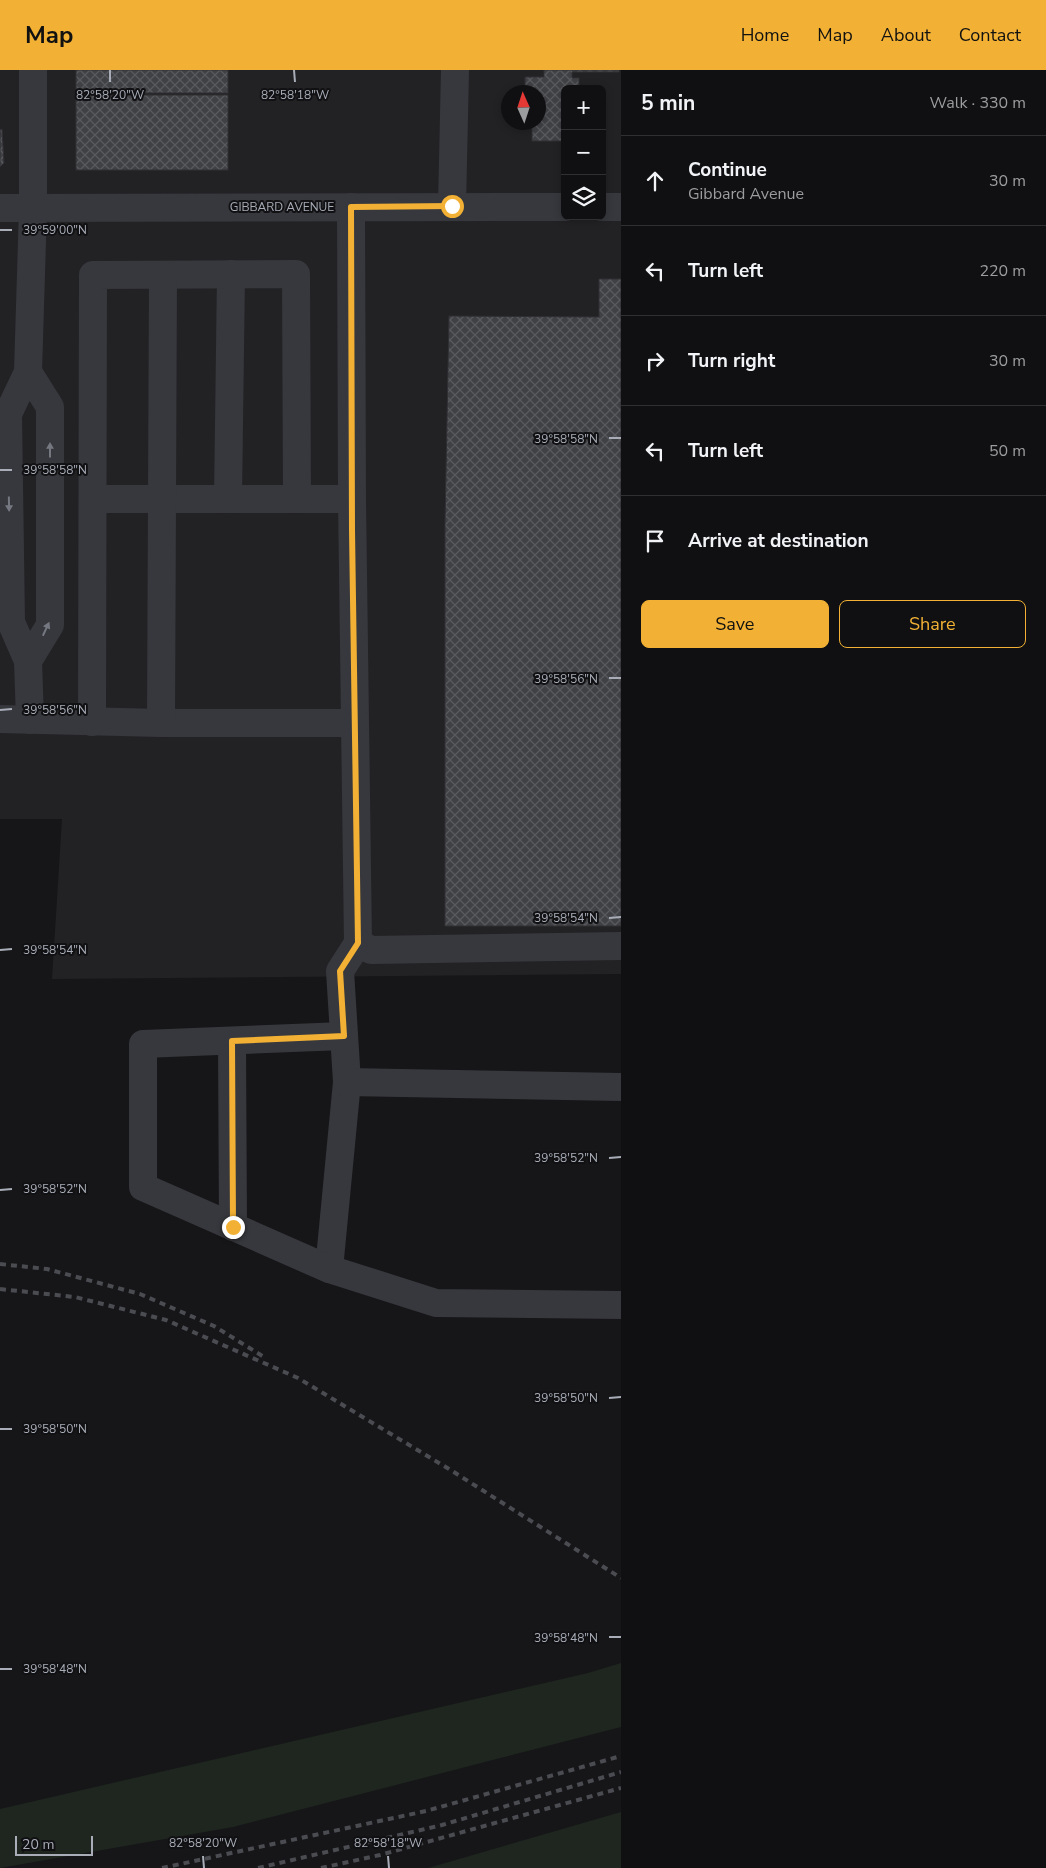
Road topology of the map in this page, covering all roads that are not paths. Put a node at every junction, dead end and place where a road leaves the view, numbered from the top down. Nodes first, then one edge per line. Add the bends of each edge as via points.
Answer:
1 (33, 70) edge
2 (455, 70) edge
3 (452, 206) junction
4 (351, 207) junction
5 (561, 207) edge
6 (606, 207) edge
7 (621, 207) edge
8 (0, 208) edge
9 (33, 208) junction
10 (231, 274) junction
11 (163, 275) junction
12 (28, 372) junction
13 (162, 498) junction
14 (93, 499) junction
15 (228, 499) junction
16 (297, 499) junction
17 (352, 499) junction
18 (28, 661) junction
19 (0, 719) edge
20 (30, 720) junction
21 (92, 722) junction
22 (161, 723) junction
23 (355, 724) junction
24 (358, 943) junction
25 (621, 946) edge
26 (344, 1036) junction
27 (232, 1041) junction
28 (347, 1082) junction
29 (621, 1087) edge
30 (233, 1227) junction
31 (330, 1269) junction
32 (621, 1305) edge

1 - 9 street
2 - 3 street
3 - 4 street, GIBBARD AVENUE
3 - 5 street, GIBBARD AVENUE
4 - 9 street, GIBBARD AVENUE
4 - 17 street
6 - 7 street
8 - 9 street, GIBBARD AVENUE
9 - 12 street
10 - 11 street
10 - 15 street
10 - 16 street via 296,274
11 - 13 street
11 - 14 street via 93,275
12 -> 18 street via 8,414 11,622
18 -> 12 street via 50,625 50,407
13 - 14 street
13 - 15 street
13 - 22 street
14 - 21 street
15 - 16 street
16 - 17 street
17 - 23 street
18 - 20 street
19 - 20 street
20 - 21 street
21 - 22 street
22 - 23 street
23 - 24 street
24 - 25 street via 370,950
24 - 26 street via 340,971
26 - 27 street
26 - 28 street
27 - 30 street
27 - 30 street via 143,1044 143,1187
28 - 29 street
28 - 31 street
30 - 31 street
31 - 32 street via 436,1303

